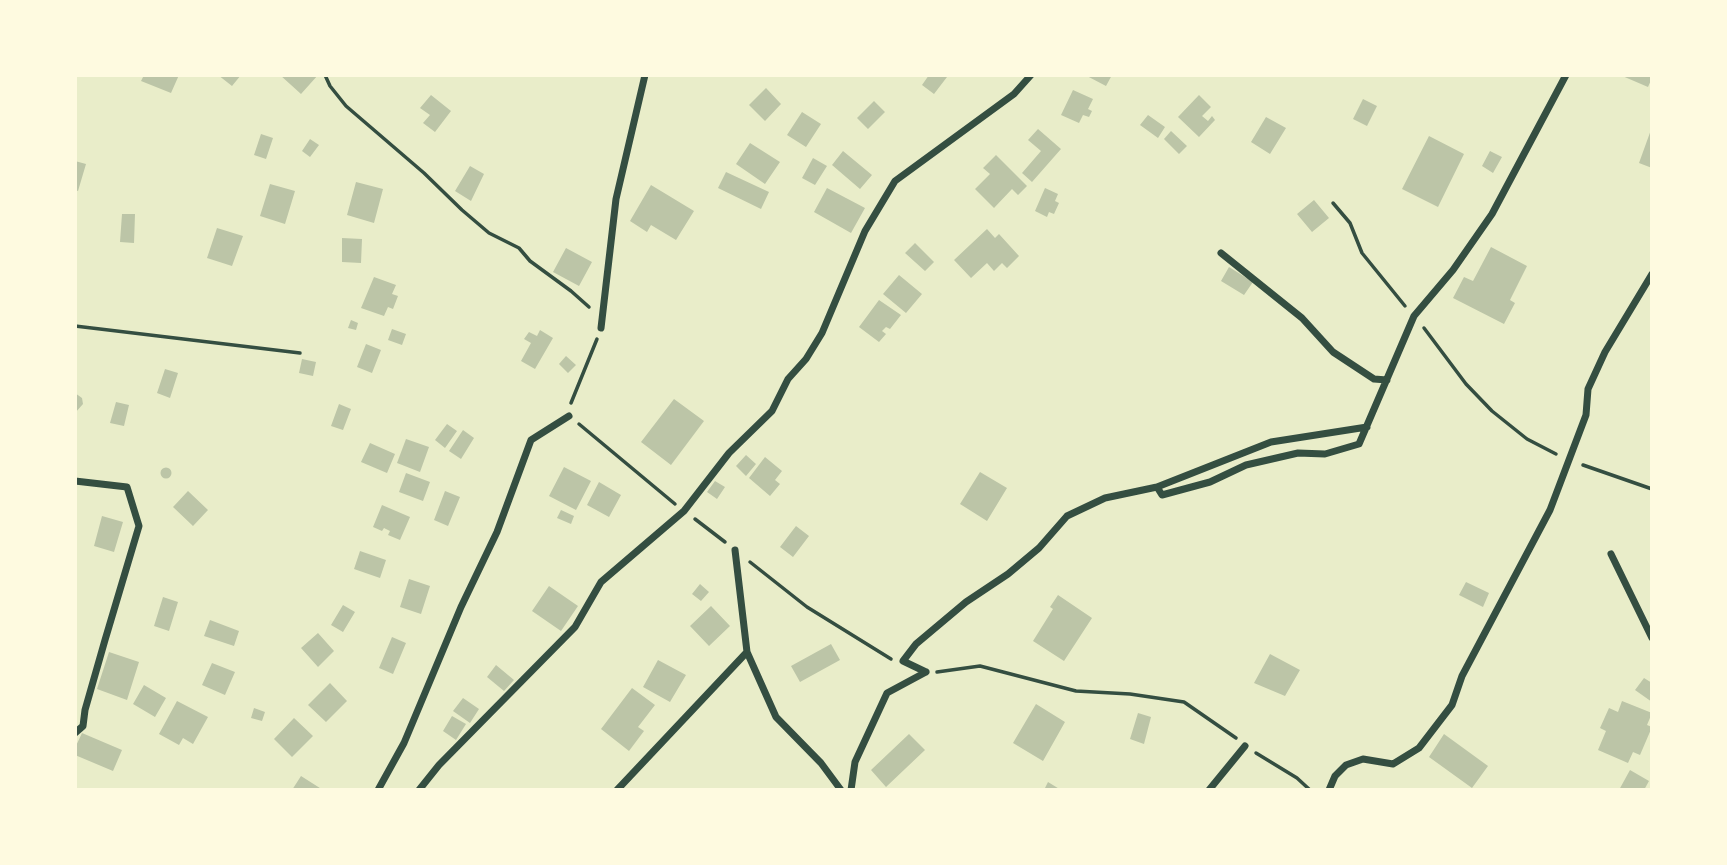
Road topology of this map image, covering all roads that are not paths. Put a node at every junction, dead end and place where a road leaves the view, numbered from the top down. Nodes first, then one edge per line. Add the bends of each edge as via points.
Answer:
1 (645, 75) edge
2 (1031, 75) edge
3 (1566, 75) edge
4 (1221, 253) dead end
5 (1652, 274) edge
6 (601, 328) road end
7 (1387, 380) junction
8 (569, 416) road end
9 (1367, 427) junction
10 (75, 481) edge
11 (1157, 487) junction
12 (735, 550) road end
13 (1611, 554) dead end
14 (1652, 638) edge
15 (747, 652) junction
16 (75, 733) edge
17 (1245, 746) road end
18 (378, 790) edge
19 (419, 790) edge
20 (617, 790) edge
21 (841, 790) edge
22 (851, 790) edge
23 (1209, 790) edge
24 (1329, 790) edge

1 - 6 street via 616,199
2 - 19 street via 1014,94 895,181 865,231 822,333 788,379 772,411 729,453 684,511 601,582 575,627
3 - 7 street via 1492,214 1414,316
4 - 7 street via 1302,318 1333,352 1374,379
5 - 24 street via 1605,352 1588,389 1586,415 1550,510 1462,676 1452,705 1419,748 1393,764 1363,759 1346,765
7 - 9 street
8 - 18 street via 531,440 497,532 404,743
9 - 11 street via 1271,442
9 - 11 street via 1359,444 1325,454 1298,453 1246,465 1210,482 1162,495
10 - 16 street via 127,487 139,526 83,726
11 - 22 street via 1105,498 1067,516 1039,548 916,644 903,661 926,672 887,693 855,762
12 - 15 street
13 - 14 street
15 - 20 street
15 - 21 street via 776,717
17 - 23 street

